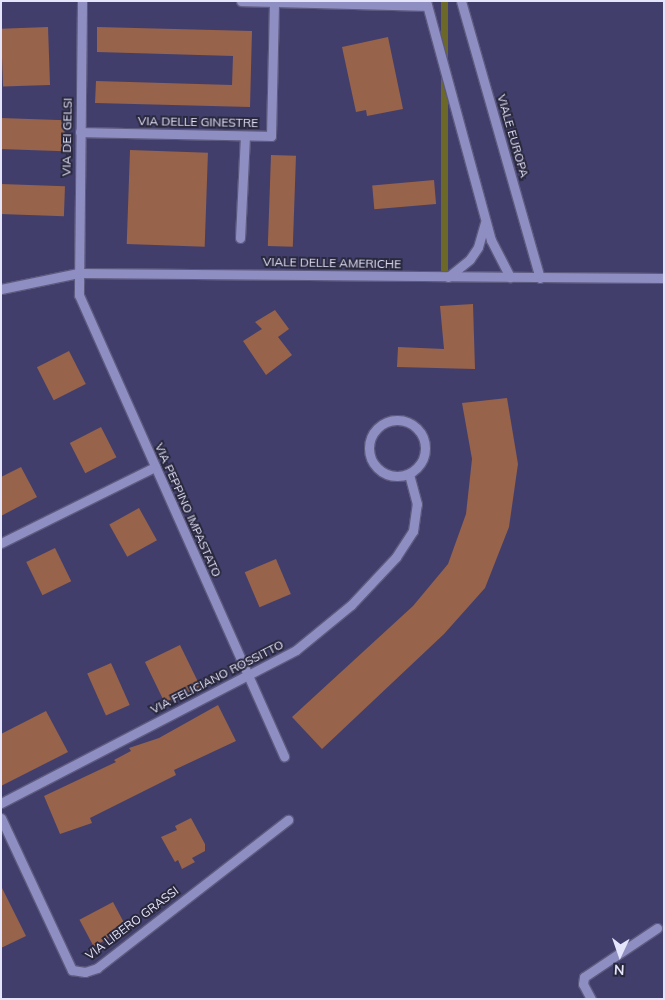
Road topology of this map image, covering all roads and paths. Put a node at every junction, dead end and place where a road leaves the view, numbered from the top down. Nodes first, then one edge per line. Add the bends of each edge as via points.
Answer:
1 (82, 1) edge
2 (241, 1) edge
3 (461, 1) edge
4 (274, 2) edge
5 (426, 4) edge
6 (80, 132) junction
7 (245, 136) junction
8 (485, 220) junction
9 (240, 238) dead end
10 (78, 273) junction
11 (448, 277) junction
12 (510, 277) junction
13 (540, 278) junction
14 (664, 278) edge
15 (1, 288) edge
16 (155, 467) junction
17 (408, 474) junction
18 (1, 543) edge
19 (249, 677) junction
20 (284, 756) dead end
21 (1, 803) edge
22 (1, 818) edge
23 (288, 820) dead end
24 (657, 928) dead end
25 (591, 999) edge

1 - 6 street, VIA DEI GELSI
2 - 4 street
3 - 13 street, VIALE EUROPA
4 - 5 street
4 - 7 street, VIA DELLE GINESTRE via 271,136
5 - 8 street
6 - 7 street, VIA DELLE GINESTRE
6 - 10 street, VIA DEI GELSI
7 - 9 street
8 - 11 street via 474,253
8 - 12 street via 499,259
10 - 11 street, VIALE DELLE AMERICHE
10 - 15 street, VIALE DELLE AMERICHE
10 - 16 street, VIA PEPPINO IMPASTATO via 79,295
11 - 12 street, VIALE DELLE AMERICHE
12 - 13 street, VIALE DELLE AMERICHE
13 - 14 street, VIALE DELLE AMERICHE
16 - 18 street
16 - 19 street, VIA PEPPINO IMPASTATO
17 - 17 street via 416,469 425,454 423,436 411,423 403,420 384,423 372,436 370,455 381,471 390,475
17 - 19 street, VIA FELICIANO ROSSITTO via 417,504 413,530 396,557 350,605 296,650
19 - 20 street, VIA PEPPINO IMPASTATO
19 - 21 street, VIA FELICIANO ROSSITTO
22 - 23 street, VIA LIBERO GRASSI via 72,970 86,972 97,968
24 - 25 street via 584,977 582,984

